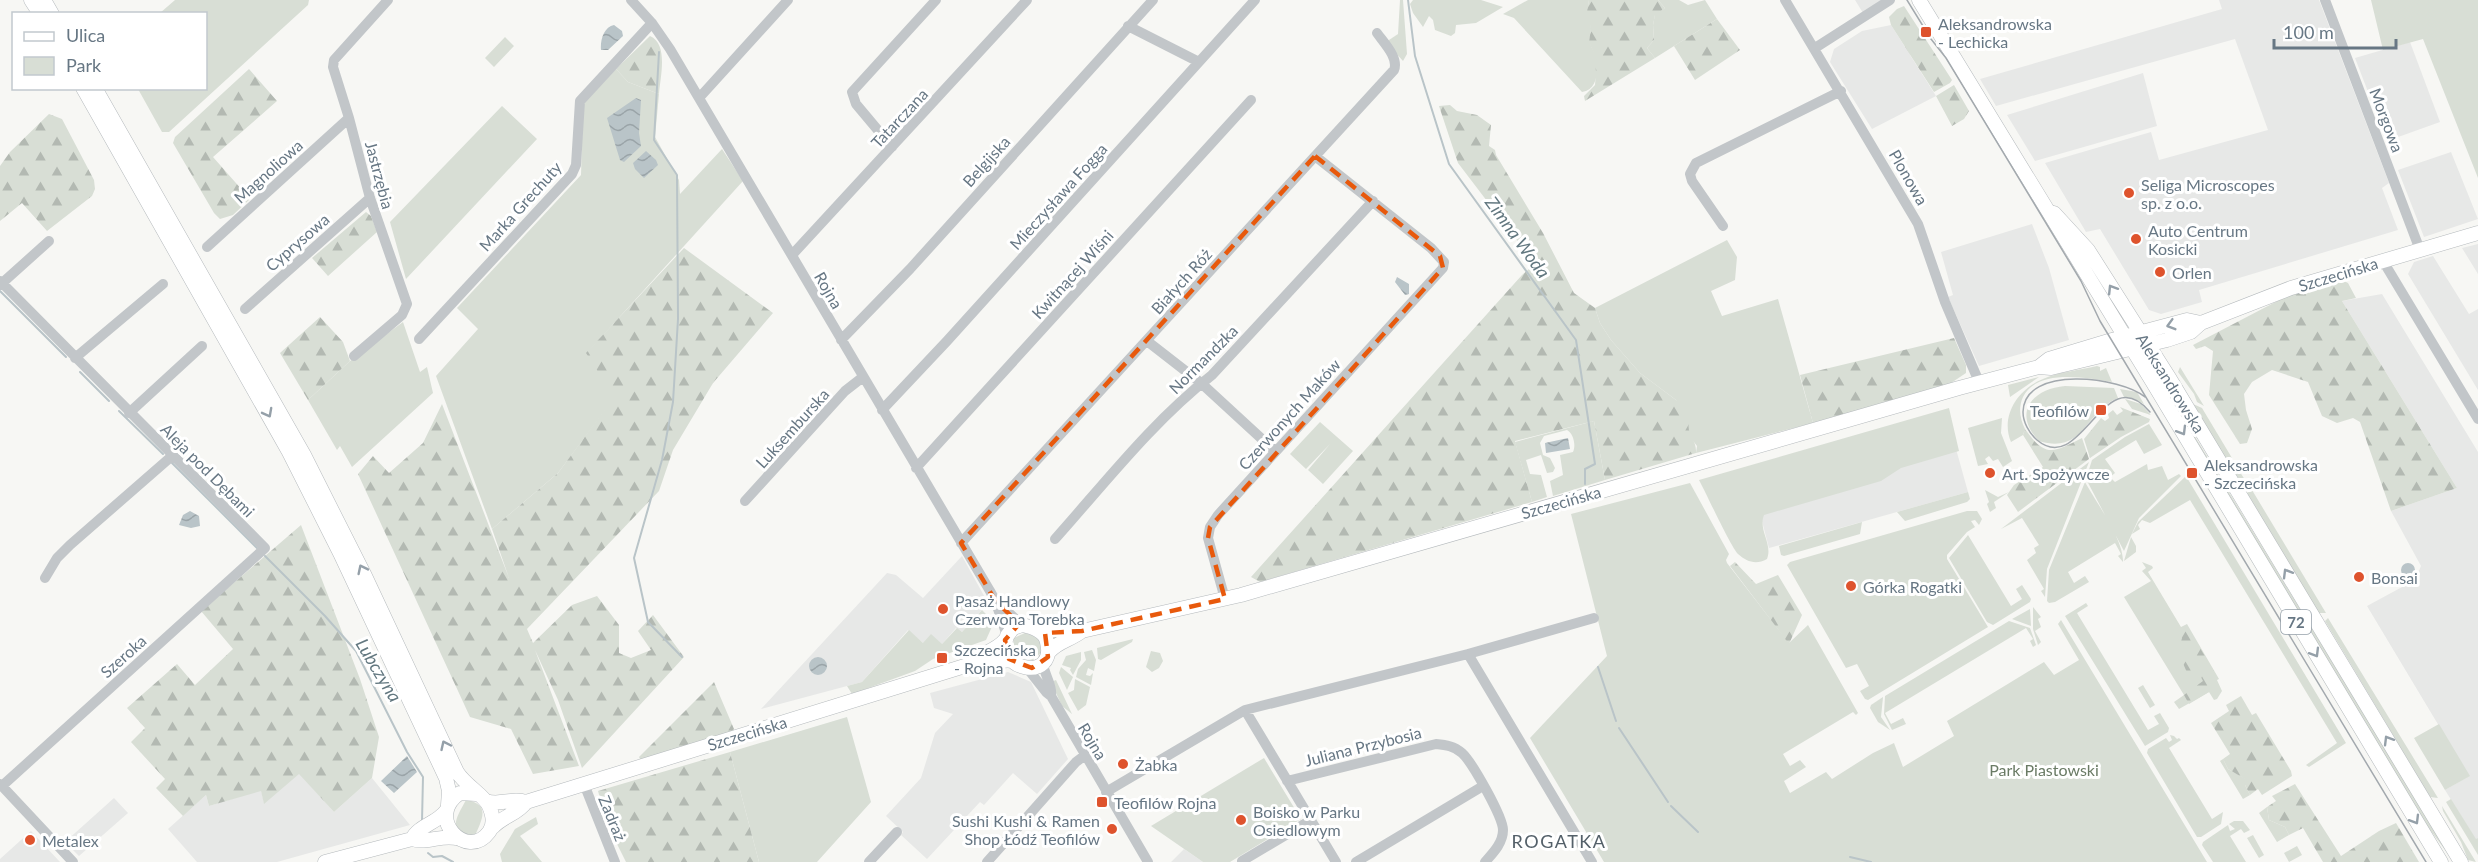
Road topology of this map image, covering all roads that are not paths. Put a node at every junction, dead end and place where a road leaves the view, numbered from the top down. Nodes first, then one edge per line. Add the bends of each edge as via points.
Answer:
1 (388, 0) edge
2 (631, 0) edge
3 (788, 0) edge
4 (936, 0) edge
5 (1027, 0) edge
6 (1153, 0) edge
7 (1255, 0) edge
8 (1785, 0) edge
9 (1890, 0) edge
10 (1918, 0) edge
11 (2325, 0) edge
12 (652, 23) junction
13 (1128, 26) junction
14 (1377, 33) dead end
15 (1815, 48) junction
16 (1199, 62) junction
17 (84, 90) edge
18 (96, 90) edge
19 (1841, 91) junction
20 (699, 98) junction
21 (1251, 100) dead end
22 (349, 118) junction
23 (892, 147) junction
24 (1315, 156) junction
25 (2034, 191) junction
26 (370, 198) junction
27 (1373, 201) junction
28 (1723, 226) dead end
29 (2478, 233) edge
30 (50, 241) dead end
31 (207, 247) dead end
32 (2420, 250) junction
33 (792, 255) junction
34 (2383, 261) junction
35 (1, 283) edge
36 (163, 284) dead end
37 (244, 309) dead end
38 (2201, 322) junction
39 (2140, 333) junction
40 (2124, 336) junction
41 (419, 339) dead end
42 (841, 340) junction
43 (1147, 341) junction
44 (2148, 345) junction
45 (202, 346) dead end
46 (2132, 349) junction
47 (354, 356) dead end
48 (75, 358) junction
49 (2039, 367) junction
50 (863, 377) junction
51 (1979, 382) junction
52 (1201, 383) junction
53 (882, 410) junction
54 (129, 413) junction
55 (2478, 419) edge
56 (1275, 451) junction
57 (172, 456) junction
58 (916, 468) junction
59 (745, 501) dead end
60 (1055, 539) dead end
61 (961, 543) junction
62 (265, 548) joint
63 (45, 578) dead end
64 (1225, 599) junction
65 (995, 600) junction
66 (1594, 618) dead end
67 (1022, 625) junction
68 (1082, 631) junction
69 (1041, 632) junction
70 (1006, 638) junction
71 (1468, 654) junction
72 (1046, 658) junction
73 (1012, 661) junction
74 (968, 665) junction
75 (1027, 668) junction
76 (1051, 696) junction
77 (1245, 710) junction
78 (1084, 756) junction
79 (1287, 781) junction
80 (584, 784) junction
81 (1, 785) edge
82 (1483, 786) junction
83 (1106, 792) junction
84 (481, 797) junction
85 (526, 802) junction
86 (447, 808) junction
87 (1311, 820) junction
88 (493, 826) junction
89 (897, 832) dead end
90 (455, 838) junction
91 (412, 839) junction
92 (71, 861) edge
93 (1242, 861) edge
94 (325, 862) edge
95 (615, 862) edge
96 (869, 862) edge
97 (987, 862) edge
98 (1148, 862) edge
99 (1336, 862) edge
100 (1356, 862) edge
101 (1485, 862) edge
102 (1592, 862) edge
103 (2441, 862) edge
104 (2461, 862) edge

1 - 22 street, Jastrzębia via 333,60
2 - 12 street, Rojna
3 - 20 street
4 - 23 street via 852,93 856,104
5 - 23 street, Tatarczana
6 - 13 street, Belgijska
7 - 16 street, Mieczysława Fogga
8 - 15 street, Plonowa
9 - 15 street
10 - 25 main road, Aleksandrowska / 72
11 - 32 street, Morgowa
12 - 20 street, Rojna
12 - 41 street, Marka Grechuty via 580,101 572,174
13 - 16 street
13 - 42 street, Belgijska via 910,269
14 - 24 street, Białych Róż via 1394,58 1394,70
15 - 19 street, Plonowa
16 - 53 street, Mieczysława Fogga
17 -> 86 main road via 315,503 446,778
84 -> 18 main road via 458,771 293,436
19 - 28 street via 1696,163 1690,174 1692,181
19 - 51 street, Plonowa via 1918,224
20 - 33 street, Rojna
21 - 58 street, Kwitnącej Wiśni
22 - 26 street, Jastrzębia
22 - 31 street, Magnoliowa
23 - 33 street, Tatarczana
24 - 27 street
24 - 43 street, Białych Róż
39 -> 25 main road, Aleksandrowska / 72 via 2088,250
25 - 40 main road, Aleksandrowska / 72
26 - 37 street, Cyprysowa
26 - 47 street, Jastrzębia via 407,304 402,315
27 - 52 street, Normandzka
27 - 56 street, Czerwonych Maków via 1440,256 1443,268
29 - 32 main road, Szczecińska
30 - 35 street
32 - 34 main road, Szczecińska
33 - 42 street, Rojna
34 - 38 main road, Szczecińska via 2291,288
34 - 55 street
35 - 48 street, Aleja pod Dębami
36 - 48 street
38 -> 39 main road, Szczecińska via 2187,320
38 - 44 main road, Szczecińska via 2191,332
39 - 40 main road, Szczecińska
39 - 44 main road, Aleksandrowska / 72
40 - 46 main road, Aleksandrowska / 72
40 - 49 main road, Szczecińska via 2049,359
42 - 50 street, Rojna
43 - 52 street
43 - 61 street, Białych Róż
44 - 46 main road, Szczecińska
104 -> 44 main road, Aleksandrowska / 72
45 - 54 street
46 - 49 main road, Szczecińska via 2051,368
46 -> 103 main road, Aleksandrowska / 72
48 - 54 street, Aleja pod Dębami
49 - 51 main road, Szczecińska
50 - 53 street, Rojna
50 - 59 street, Luksemburska via 845,391
51 - 64 main road, Szczecińska
52 - 56 street
52 - 60 street, Normandzka via 1136,448
53 - 58 street, Rojna
54 - 57 street, Aleja pod Dębami
56 - 64 street, Czerwonych Maków via 1210,527 1208,538
57 - 62 street, Aleja pod Dębami
57 - 63 street via 70,544
58 - 61 street, Rojna
61 - 65 street, Rojna
62 - 81 street, Szeroka
64 - 68 main road, Szczecińska
65 - 67 street, Rojna
65 - 70 street, Rojna
66 - 71 street
67 - 69 main road
67 - 70 main road via 1013,628
68 - 69 main road, Szczecińska via 1069,628
68 - 72 main road, Szczecińska via 1057,644
69 - 72 main road via 1047,639
70 - 73 main road
70 - 74 main road, Szczecińska
71 - 77 street
71 - 102 street
72 - 75 main road via 1036,667
72 - 76 street, Rojna via 1045,674
73 - 74 main road, Szczecińska via 980,667
73 - 75 main road
74 - 80 main road, Szczecińska
75 - 76 street, Rojna
76 - 78 street, Rojna
77 - 79 street
77 - 83 street
78 - 83 street, Rojna
78 - 97 street
79 - 82 street, Juliana Przybosia via 1436,744 1465,755
79 - 87 street
80 - 85 main road, Szczecińska
80 - 95 street, Zadraż
81 - 92 street
82 - 100 street
82 - 101 street, Juliana Przybosia via 1503,827 1500,842
83 - 98 street, Rojna
84 - 85 main road, Szczecińska via 496,804 516,799
84 - 86 main road via 460,793
84 - 88 main road via 492,815
85 - 88 main road, Szczecińska
86 - 90 main road via 449,829
86 - 91 main road via 436,822 418,830
87 - 93 street
87 - 99 street
88 - 90 main road via 478,843 464,844
89 - 96 street
90 - 91 main road
91 - 94 main road

